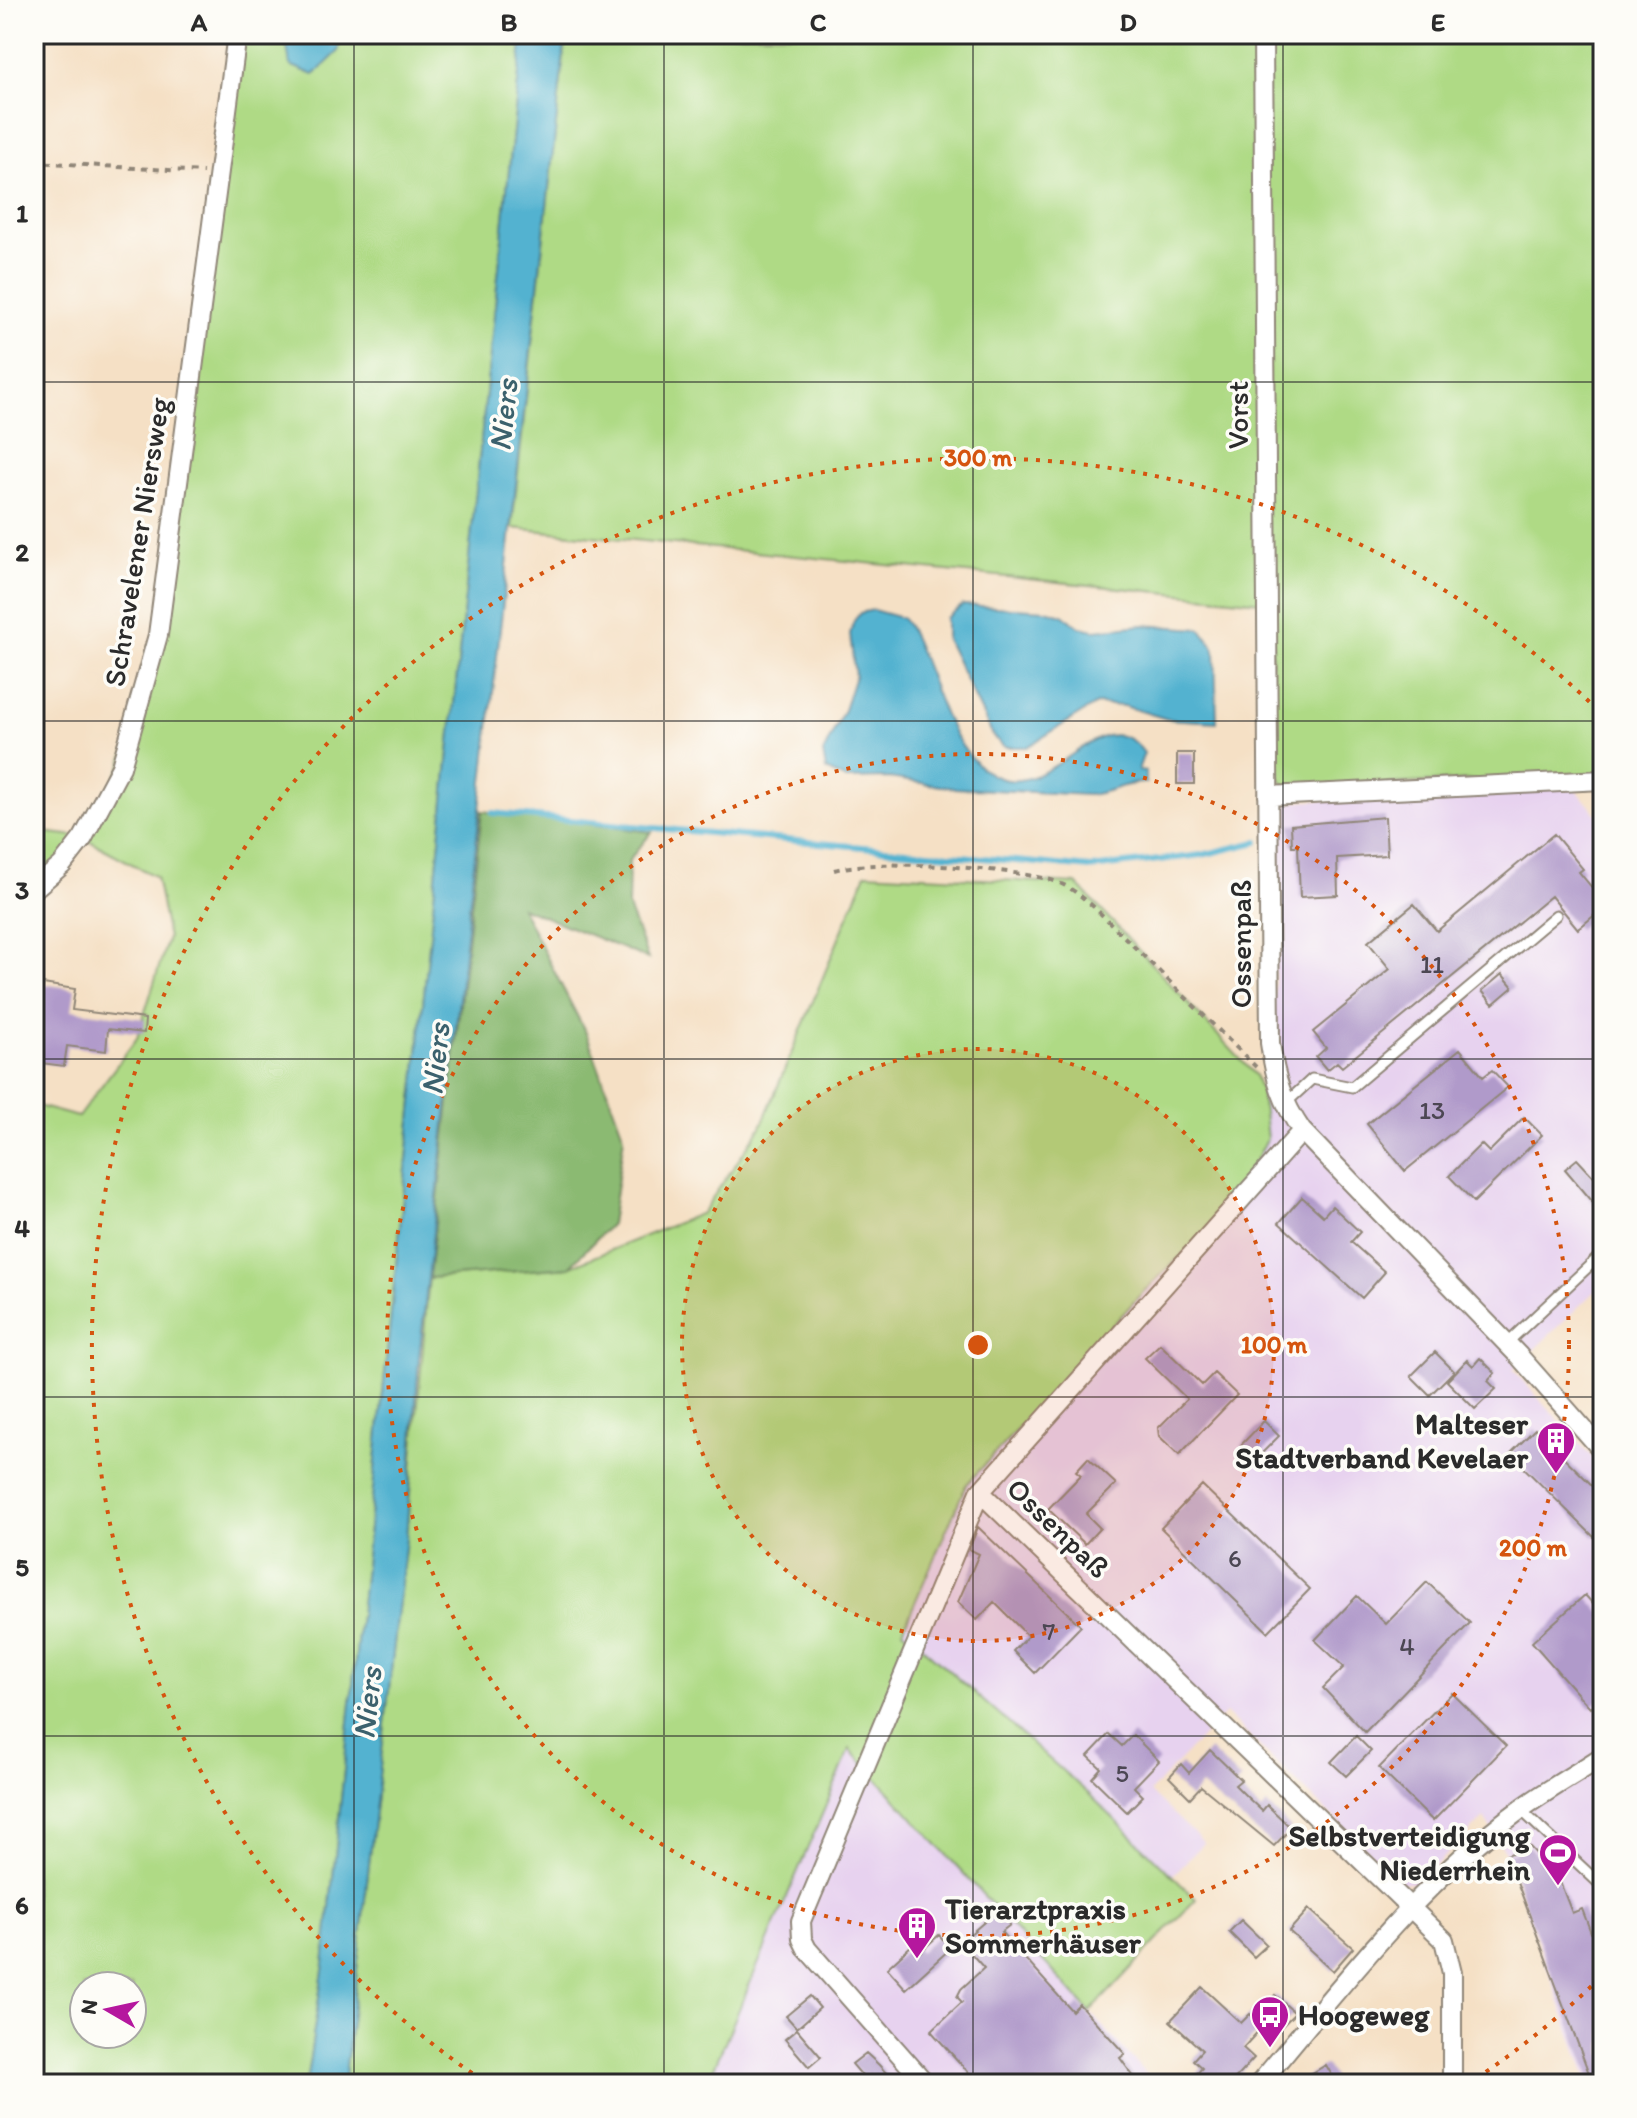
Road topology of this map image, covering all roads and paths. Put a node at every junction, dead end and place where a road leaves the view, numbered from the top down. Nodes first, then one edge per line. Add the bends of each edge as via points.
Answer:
1 (237, 34) edge
2 (1263, 34) edge
3 (34, 162) edge
4 (217, 173) junction
5 (1603, 780) edge
6 (1268, 796) junction
7 (834, 870) dead end
8 (34, 889) edge
9 (1556, 915) dead end
10 (1276, 1083) junction
11 (1284, 1105) junction
12 (1302, 1131) junction
13 (1603, 1253) edge
14 (1507, 1343) junction
15 (1603, 1451) edge
16 (980, 1492) junction
17 (1603, 1756) edge
18 (1520, 1809) junction
19 (1603, 1887) edge
20 (1411, 1908) junction
21 (926, 2084) edge
22 (1259, 2084) edge
23 (1452, 2084) edge

1 - 4 street, Schravelener Niersweg
2 - 6 street, Vorst
3 - 4 path
4 - 8 street, Schravelener Niersweg via 158,635 140,707 121,767 83,838
5 - 6 street
6 - 10 street, Ossenpaß via 1270,1043
7 - 10 path via 872,864 916,866 1042,877 1067,886
9 - 11 lane via 1352,1087 1312,1079
10 - 11 street, Ossenpaß
11 - 12 street, Ossenpaß
12 - 14 street, Ossenpaß
12 - 16 street, Ossenpaß
13 - 14 lane
14 - 15 street, Ossenpaß
16 - 20 street, Ossenpaß
16 - 21 street via 801,1921 807,1949
17 - 18 street
18 - 19 lane
18 - 20 street
20 - 22 street
20 - 23 street, Ossenpaß via 1444,1940 1450,1955

